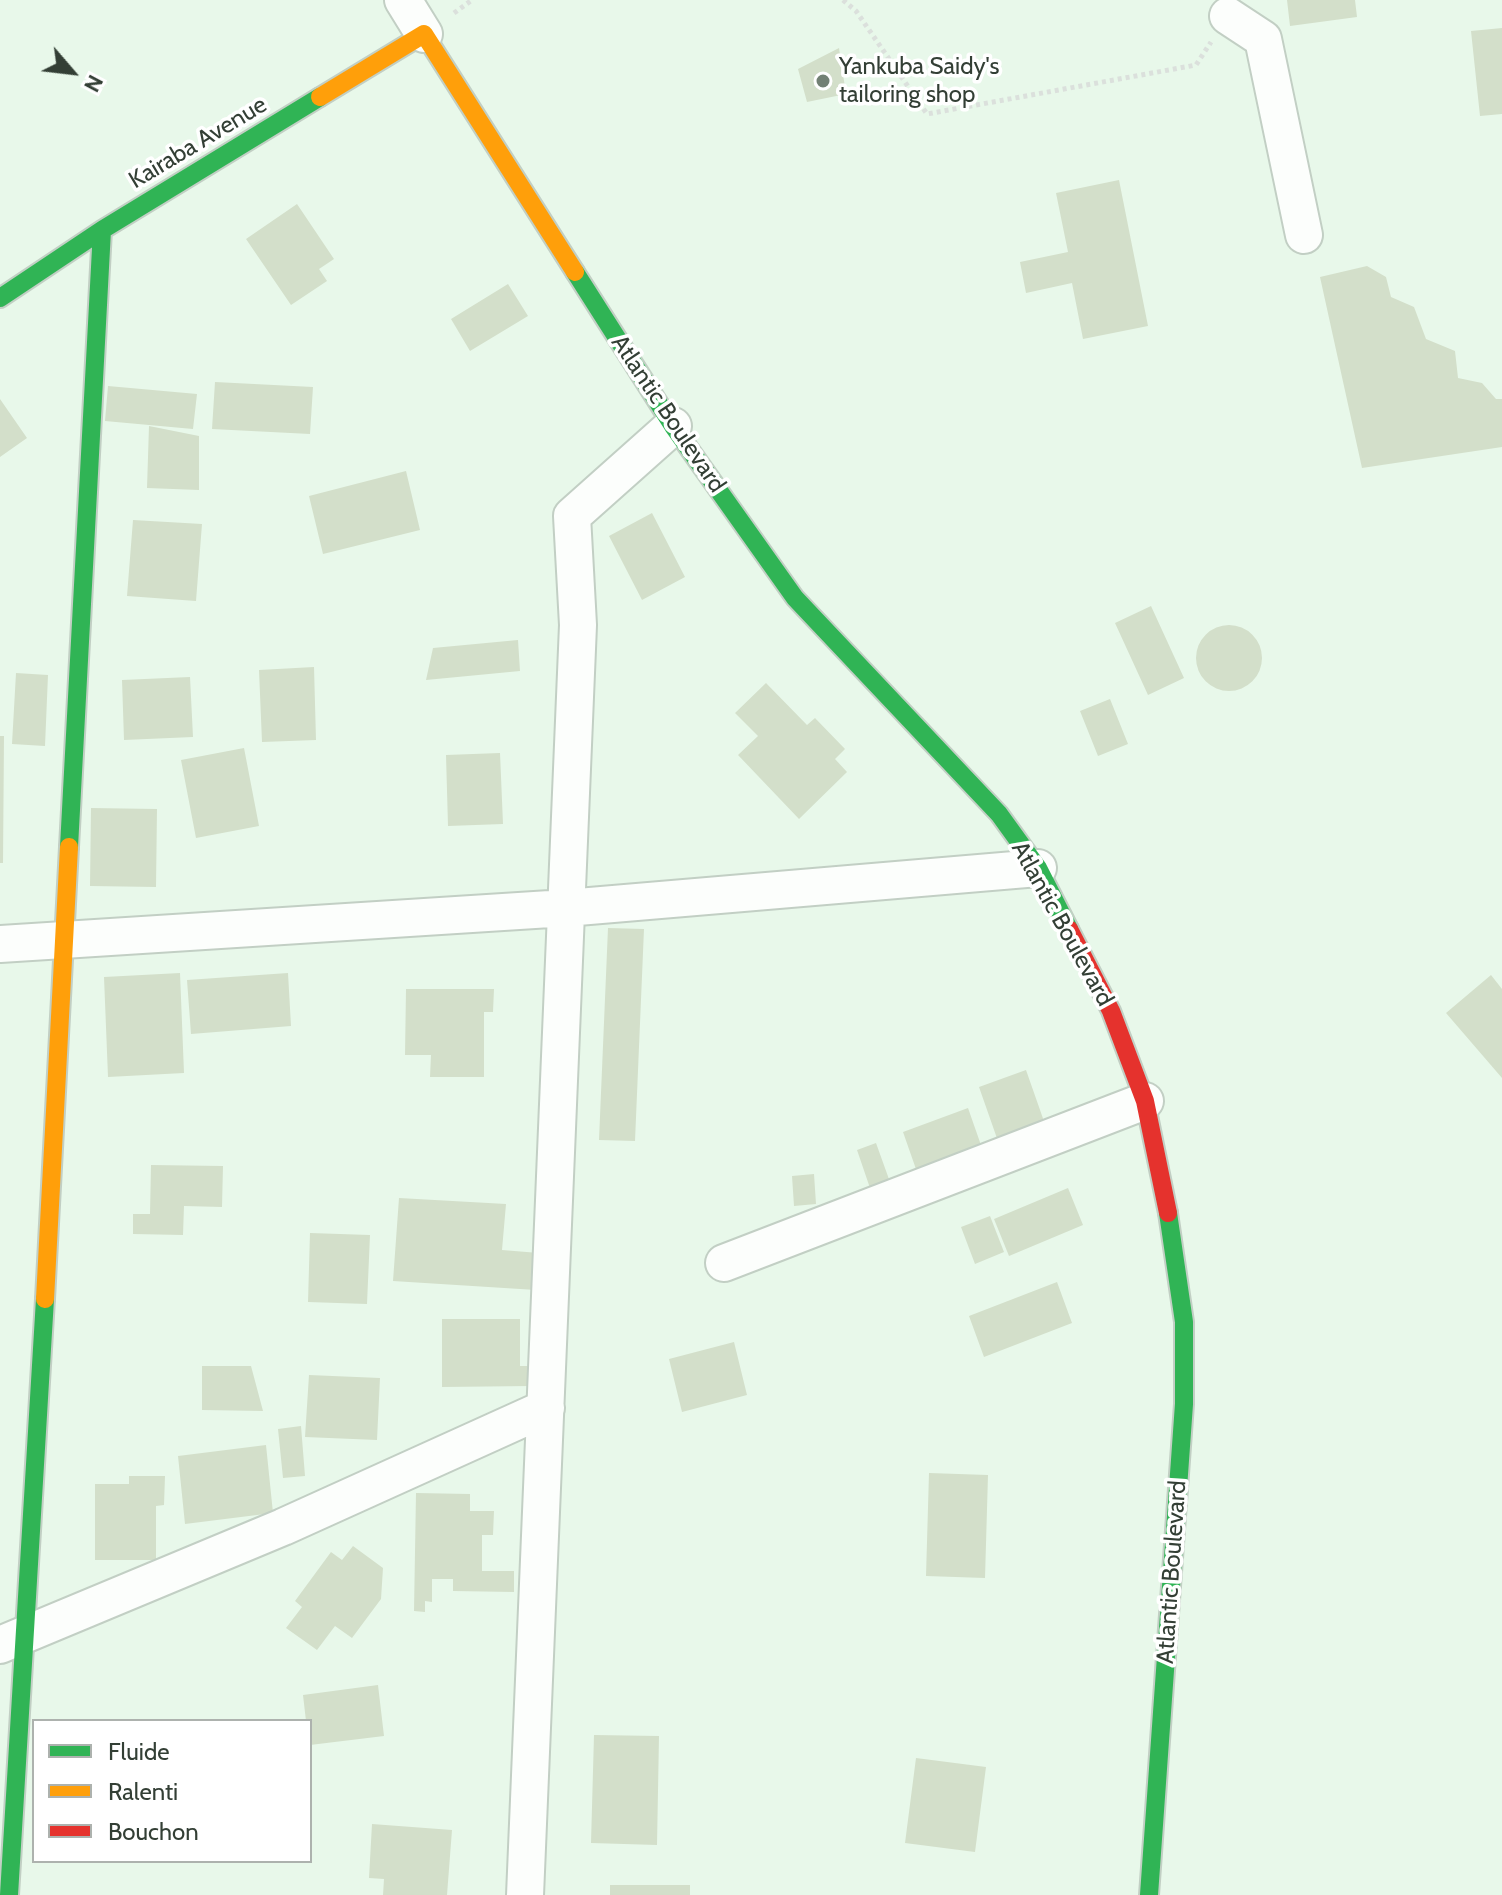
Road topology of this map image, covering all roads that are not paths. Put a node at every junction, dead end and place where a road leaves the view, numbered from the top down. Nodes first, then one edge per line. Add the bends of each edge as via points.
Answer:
1 (403, 0) edge
2 (1228, 16) road end
3 (424, 34) junction
4 (102, 230) junction
5 (1304, 235) dead end
6 (0, 298) edge
7 (673, 426) junction
8 (1038, 868) junction
9 (566, 908) junction
10 (62, 939) junction
11 (0, 944) edge
12 (1145, 1101) junction
13 (724, 1263) dead end
14 (546, 1408) junction
15 (13, 1639) edge
16 (9, 1895) edge
17 (525, 1895) edge
18 (1149, 1895) edge

1 - 3 street, Atlantic Boulevard
2 - 5 street via 1263,39
3 - 4 street, Kairaba Avenue
3 - 7 street, Atlantic Boulevard
4 - 6 street, Kairaba Avenue
4 - 10 street
7 - 8 street, Atlantic Boulevard via 795,598 971,781
7 - 9 street via 572,516 578,625
8 - 9 street
8 - 12 street, Atlantic Boulevard via 1111,1011
9 - 10 street
9 - 14 street
10 - 11 street
10 - 15 street
12 - 13 street
12 - 18 street, Atlantic Boulevard via 1176,1249 1184,1322 1184,1404
14 - 15 street via 283,1527
14 - 17 street
15 - 16 street

